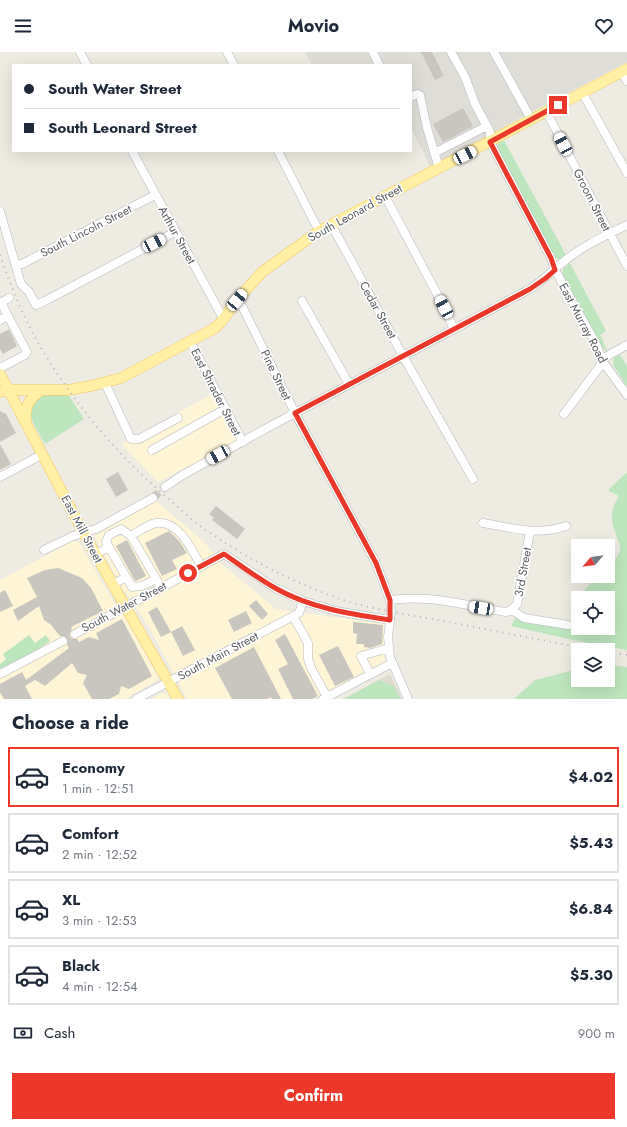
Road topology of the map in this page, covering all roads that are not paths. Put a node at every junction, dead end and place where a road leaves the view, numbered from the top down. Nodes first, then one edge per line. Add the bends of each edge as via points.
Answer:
1 (80, 52) edge
2 (227, 52) edge
3 (373, 52) edge
4 (451, 52) edge
5 (494, 52) edge
6 (86, 64) edge
7 (233, 64) edge
8 (379, 64) edge
9 (624, 70) edge
10 (627, 81) edge
11 (582, 92) junction
12 (412, 96) edge
13 (546, 111) junction
14 (531, 119) junction
15 (487, 126) junction
16 (490, 142) junction
17 (133, 152) edge
18 (279, 152) edge
19 (434, 153) junction
20 (439, 168) junction
21 (627, 173) edge
22 (155, 195) junction
23 (386, 196) junction
24 (0, 211) edge
25 (331, 224) junction
26 (627, 225) edge
27 (319, 231) junction
28 (175, 232) junction
29 (609, 233) junction
30 (16, 265) junction
31 (627, 266) edge
32 (555, 270) junction
33 (9, 298) dead end
34 (237, 300) junction
35 (302, 301) dead end
36 (0, 302) edge
37 (8, 316) junction
38 (223, 318) junction
39 (0, 320) edge
40 (454, 329) junction
41 (190, 341) junction
42 (627, 345) edge
43 (403, 356) junction
44 (602, 360) junction
45 (0, 368) edge
46 (0, 374) edge
47 (105, 383) junction
48 (349, 384) junction
49 (42, 390) junction
50 (4, 391) edge
51 (627, 395) edge
52 (226, 409) junction
53 (295, 413) junction
54 (564, 414) dead end
55 (178, 418) dead end
56 (26, 423) junction
57 (243, 442) junction
58 (152, 450) dead end
59 (43, 454) junction
60 (0, 478) edge
61 (473, 479) dead end
62 (165, 487) tunnel mouth
63 (153, 498) tunnel mouth
64 (483, 523) dead end
65 (566, 526) dead end
66 (530, 531) junction
67 (83, 532) junction
68 (131, 536) junction
69 (109, 547) junction
70 (44, 550) dead end
71 (96, 554) junction
72 (201, 566) junction
73 (126, 577) junction
74 (156, 579) junction
75 (112, 585) junction
76 (161, 587) junction
77 (390, 600) junction
78 (303, 601) junction
79 (126, 606) junction
80 (512, 610) junction
81 (296, 614) junction
82 (390, 620) junction
83 (568, 625) dead end
84 (75, 634) tunnel mouth
85 (63, 641) tunnel mouth
86 (389, 648) junction
87 (392, 663) junction
88 (0, 674) edge
89 (370, 674) junction
90 (169, 682) junction
91 (325, 698) edge
92 (136, 699) edge
93 (178, 699) edge
94 (408, 699) edge

1 - 6 street
2 - 7 street
3 - 8 street
4 - 15 street, East Murray Road
5 - 14 street
9 - 10 street
9 - 11 main road, South Leonard Street
11 - 13 main road, South Leonard Street
11 - 21 street
12 - 19 street via 420,95
13 - 14 main road, South Leonard Street
13 - 29 street, Groom Street
14 - 16 main road, South Leonard Street
15 - 16 street, East Murray Road
15 - 19 street
16 - 20 main road, South Leonard Street
16 - 32 street, East Murray Road
17 - 22 street, Arthur Street
18 - 27 street
19 - 20 street
20 - 23 main road, South Leonard Street
22 - 28 street, Arthur Street
22 - 30 street, South Lincoln Street
23 - 25 main road, South Leonard Street
23 - 40 street
24 - 30 street
25 - 27 main road, South Leonard Street
25 - 43 street, Cedar Street
26 - 29 street
27 - 34 main road, South Leonard Street via 262,272
28 - 30 street via 36,304 21,284
28 - 38 street, Arthur Street
29 - 31 street, Groom Street
29 - 32 street
32 - 40 street via 530,289
32 - 44 street, East Murray Road via 596,344
33 - 36 street
34 - 38 main road, South Leonard Street
34 - 53 street, Pine Street
35 - 48 street
36 - 37 street
37 - 39 street
37 - 45 street via 27,352
38 - 41 main road, South Leonard Street via 215,328
40 - 43 street
41 - 47 main road, South Leonard Street via 121,378
41 - 52 street, East Shrader Street
42 - 44 street
43 - 48 street
43 - 61 street, Cedar Street
44 - 51 street, East Murray Road
44 - 54 street
46 - 50 main road, East Mill Street
47 - 49 main road, South Leonard Street via 68,390
47 - 55 street via 132,439 139,439
48 - 53 street
49 - 50 main road, South Leonard Street
49 - 56 main road via 28,403
50 - 56 main road, East Mill Street
52 - 57 street, East Shrader Street
52 - 58 street
53 - 57 street
53 - 77 street, Pine Street via 376,563
56 - 59 main road, East Mill Street
57 - 62 street
59 - 60 street
59 - 67 main road, East Mill Street
63 - 67 street via 96,529
64 - 66 street
65 - 66 street via 554,530
66 - 80 street, 3rd Street via 517,604
67 - 70 street
67 - 71 main road, East Mill Street
68 - 69 street via 121,528 109,535 106,542
68 - 72 street via 155,523 168,524 184,536
68 - 74 street
69 - 71 street
69 - 73 street
71 - 75 main road, East Mill Street
72 - 76 street, South Water Street
72 - 78 street, South Water Street via 224,554 275,588
73 - 74 street via 132,587 142,586
73 - 75 street
74 - 76 street
75 - 79 main road, East Mill Street
76 - 79 street, South Water Street
77 - 80 street via 435,599 506,612
77 - 82 street
78 - 81 street
78 - 82 street via 336,611
79 - 84 street, South Water Street
79 - 90 main road, East Mill Street
80 - 83 street via 524,618
81 - 90 street, South Main Street
81 - 91 street via 308,643 308,659
82 - 86 street
85 - 88 street
86 - 87 street
86 - 89 street via 361,656
87 - 89 street
87 - 94 street
89 - 91 street
90 - 92 street, South Main Street
90 - 93 main road, East Mill Street

